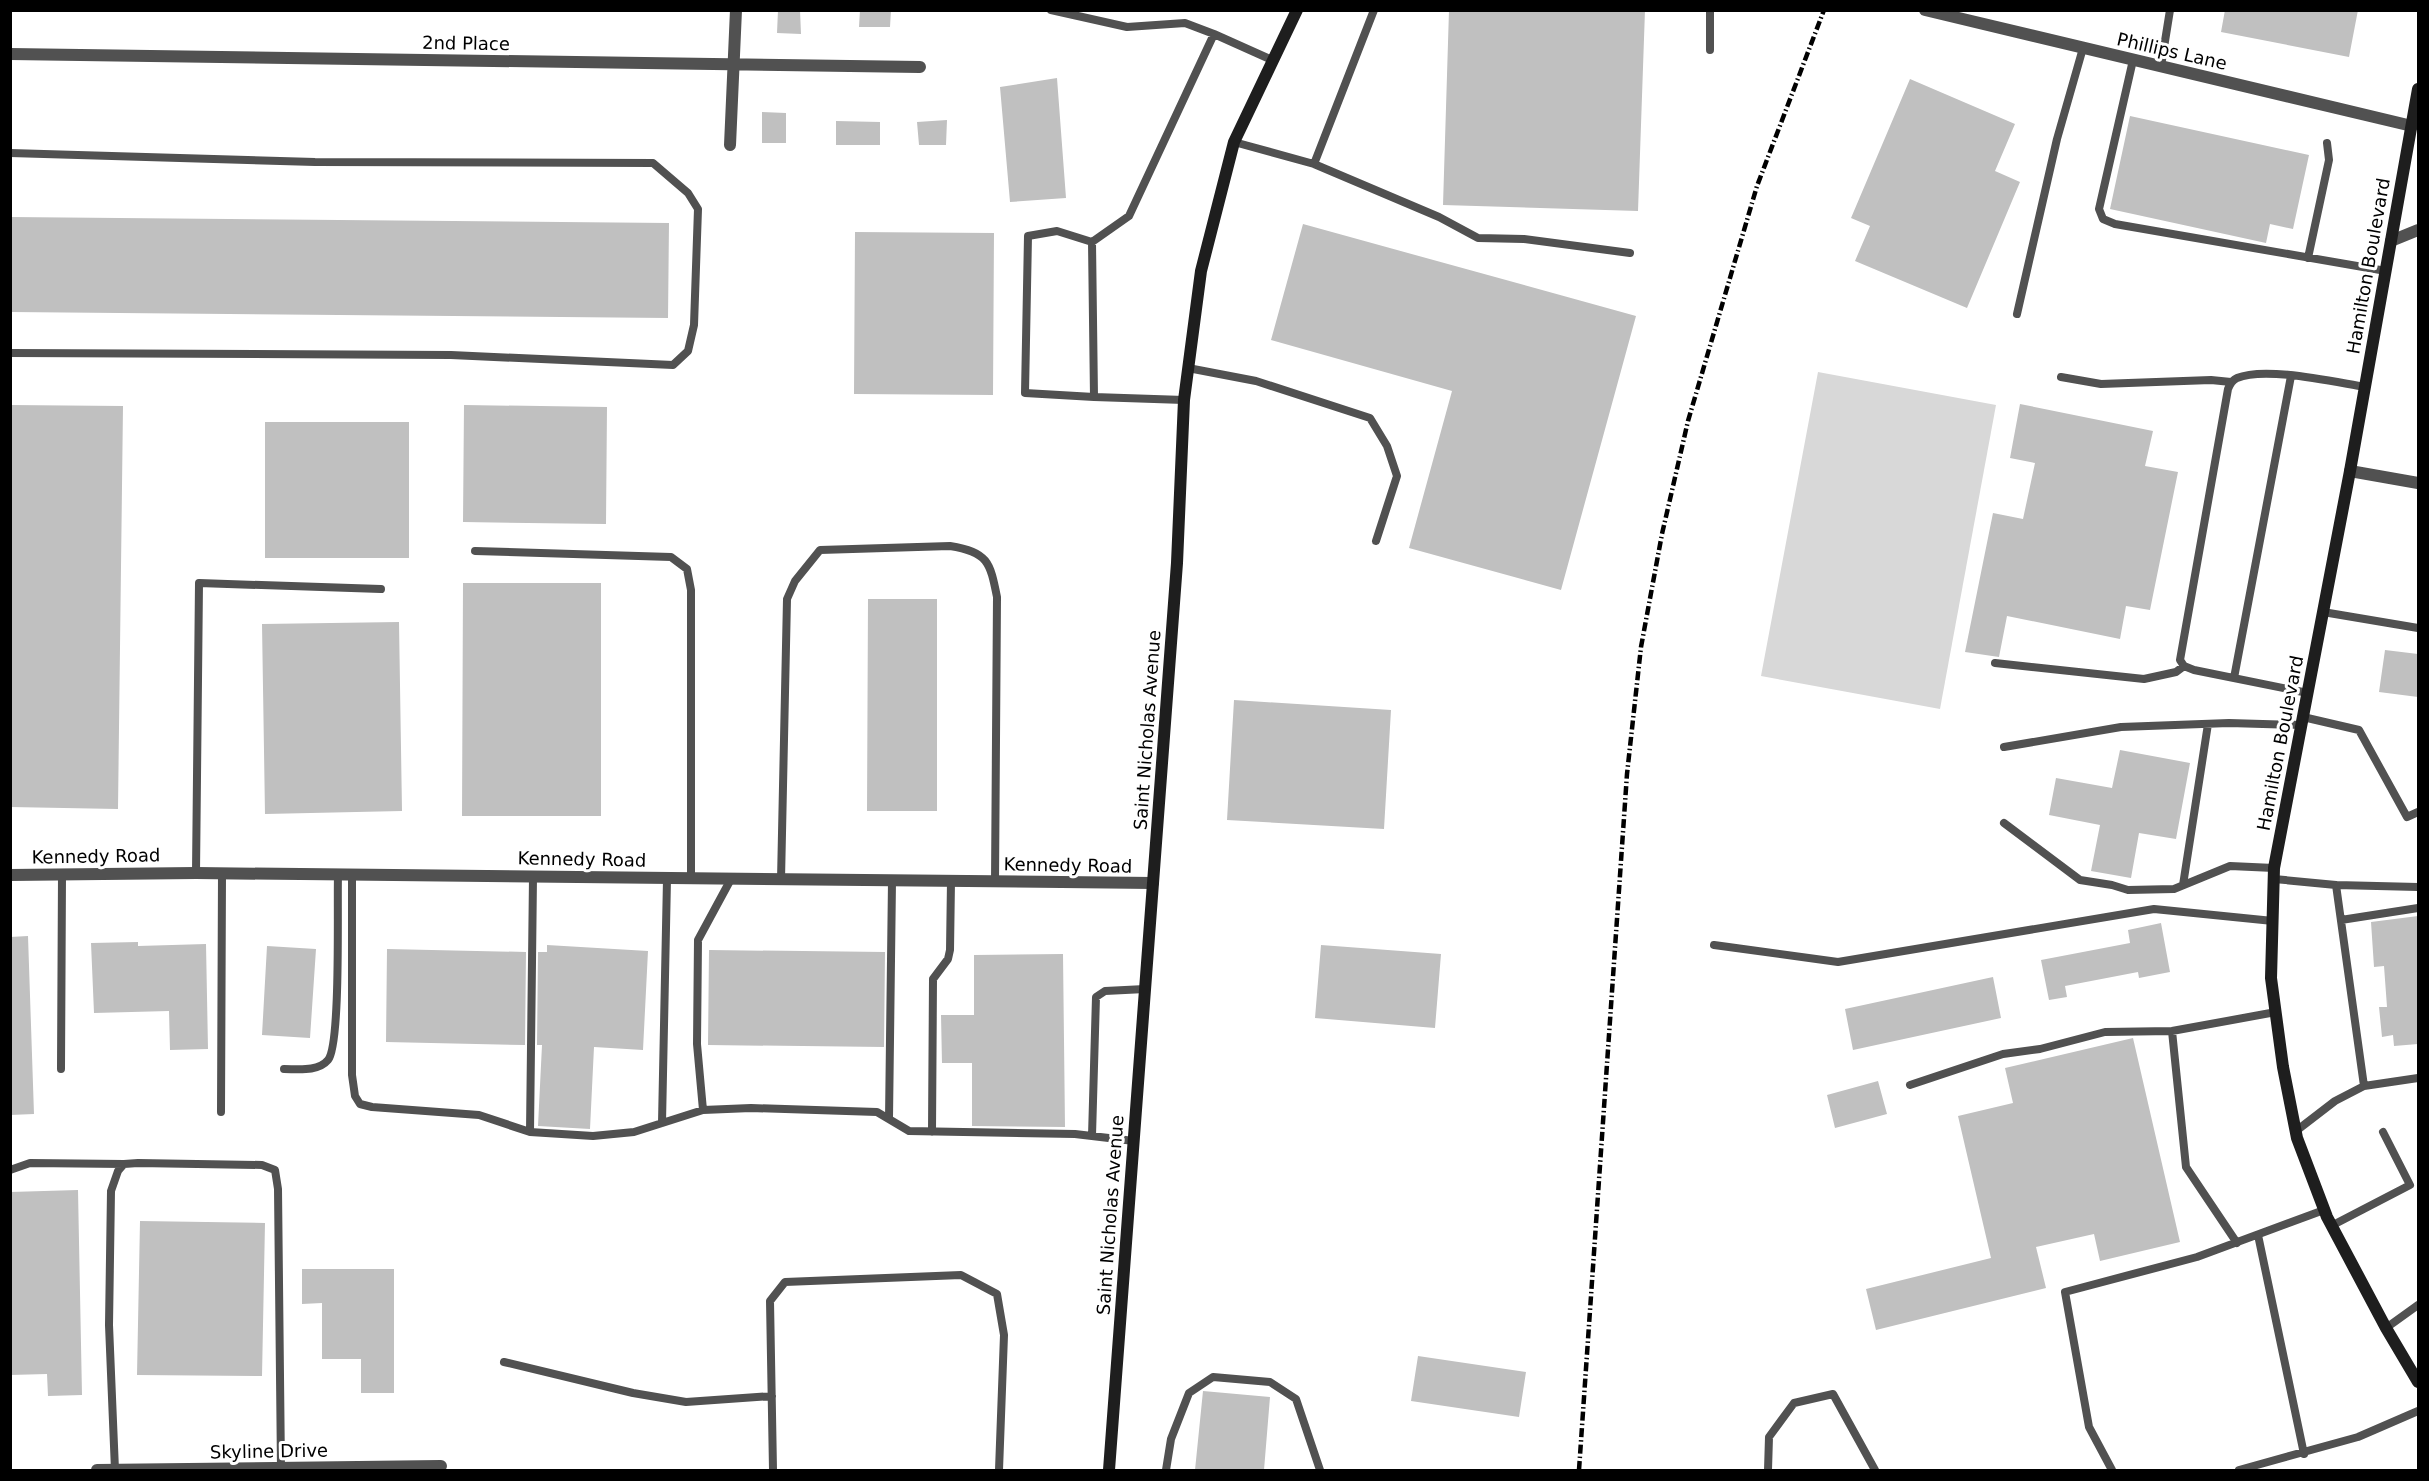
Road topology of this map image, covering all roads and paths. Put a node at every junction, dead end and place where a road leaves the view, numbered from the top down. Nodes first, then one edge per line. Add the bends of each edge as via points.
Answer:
1 (736, 10) edge
2 (1051, 10) edge
3 (1297, 10) edge
4 (1374, 10) edge
5 (1710, 10) edge
6 (1925, 10) edge
7 (2170, 10) edge
8 (1214, 34) junction
9 (2083, 48) junction
10 (1710, 50) dead end
11 (10, 54) edge
12 (1272, 60) junction
13 (2133, 60) junction
14 (732, 65) junction
15 (2161, 66) junction
16 (920, 67) dead end
17 (2418, 89) edge
18 (2412, 126) junction
19 (1234, 141) junction
20 (2327, 143) dead end
21 (730, 145) dead end
22 (10, 153) edge
23 (1314, 164) junction
24 (2418, 230) edge
25 (2391, 241) junction
26 (1092, 242) junction
27 (1630, 253) dead end
28 (2308, 258) junction
29 (2386, 271) junction
30 (2017, 314) dead end
31 (10, 353) edge
32 (1188, 368) junction
33 (2290, 376) junction
34 (2061, 377) dead end
35 (2234, 380) junction
36 (2365, 387) junction
37 (1094, 397) junction
38 (1184, 399) junction
39 (2350, 471) junction
40 (2418, 483) edge
41 (1376, 541) dead end
42 (475, 551) dead end
43 (381, 589) dead end
44 (2323, 612) junction
45 (2418, 628) edge
46 (1995, 663) dead end
47 (2184, 666) junction
48 (2234, 678) junction
49 (2308, 693) junction
50 (2302, 721) junction
51 (2208, 724) junction
52 (2004, 747) dead end
53 (2418, 812) edge
54 (2004, 823) dead end
55 (196, 873) junction
56 (2274, 873) junction
57 (222, 874) junction
58 (10, 875) edge
59 (62, 875) junction
60 (338, 875) junction
61 (352, 875) junction
62 (533, 877) junction
63 (668, 879) junction
64 (691, 879) junction
65 (731, 879) junction
66 (781, 879) junction
67 (892, 881) junction
68 (951, 881) junction
69 (995, 882) junction
70 (1153, 883) junction
71 (2183, 885) junction
72 (2336, 885) junction
73 (2418, 887) edge
74 (2418, 908) edge
75 (2341, 920) junction
76 (2273, 921) junction
77 (1714, 945) dead end
78 (1145, 989) junction
79 (2276, 1012) junction
80 (2172, 1031) junction
81 (61, 1069) dead end
82 (284, 1069) dead end
83 (2418, 1078) edge
84 (1910, 1084) dead end
85 (2364, 1086) junction
86 (704, 1110) junction
87 (221, 1112) dead end
88 (889, 1119) junction
89 (662, 1123) junction
90 (2296, 1131) junction
91 (530, 1132) junction
92 (932, 1132) junction
93 (2383, 1132) dead end
94 (1092, 1136) junction
95 (1134, 1141) junction
96 (124, 1164) junction
97 (10, 1170) edge
98 (2324, 1210) junction
99 (2331, 1226) junction
100 (2258, 1235) junction
101 (2237, 1243) junction
102 (2418, 1305) edge
103 (2386, 1328) junction
104 (504, 1362) dead end
105 (2418, 1382) edge
106 (772, 1396) junction
107 (2418, 1411) edge
108 (2304, 1454) junction
109 (441, 1466) dead end
110 (281, 1469) edge
111 (97, 1470) edge
112 (115, 1470) edge
113 (149, 1470) edge
114 (773, 1470) edge
115 (999, 1470) edge
116 (1109, 1470) edge
117 (1166, 1470) edge
118 (1320, 1470) edge
119 (1768, 1470) edge
120 (1875, 1470) edge
121 (2112, 1470) edge
122 (2239, 1470) edge

1 - 14 street
2 - 8 lane via 1127,27 1185,23
3 - 12 street, Saint Nicholas Avenue
4 - 23 lane
5 - 10 lane
6 - 9 street, Phillips Lane
7 - 15 lane
8 - 12 lane
8 - 26 lane via 1129,216
9 - 13 street, Phillips Lane
9 - 30 lane via 2057,139
11 - 14 street, 2nd Place
12 - 19 street, Saint Nicholas Avenue
13 - 15 street, Phillips Lane
13 - 28 lane via 2099,209 2103,219
14 - 16 street, 2nd Place
14 - 21 street
15 - 18 street, Phillips Lane
17 - 18 street, Hamilton Boulevard
18 - 25 street, Hamilton Boulevard
19 - 23 lane
19 - 32 street, Saint Nicholas Avenue via 1201,271
20 - 28 lane via 2329,160
22 - 31 lane via 292,162 652,163 688,193 698,210 694,325 688,351 673,365 451,355
23 - 27 lane via 1439,217 1478,238 1524,239
24 - 25 street
25 - 29 street, Hamilton Boulevard
26 - 37 lane
26 - 37 lane via 1057,231 1028,236 1025,393
28 - 29 lane
29 - 36 street, Hamilton Boulevard
32 - 38 street, Saint Nicholas Avenue
32 - 41 lane via 1256,381 1370,418 1387,446 1397,476
33 - 35 lane
33 - 36 lane
33 - 48 lane
34 - 35 lane via 2101,384
35 - 47 lane via 2180,655
36 - 39 street, Hamilton Boulevard
37 - 38 lane
38 - 70 street, Saint Nicholas Avenue via 1177,563
39 - 40 street
39 - 44 street, Hamilton Boulevard
42 - 64 lane via 671,557 687,569 691,590
43 - 55 lane via 199,583
44 - 45 lane
44 - 49 street, Hamilton Boulevard
46 - 47 lane via 2144,679 2176,672
47 - 48 lane
48 - 49 lane
49 - 50 street, Hamilton Boulevard
50 - 51 lane
50 - 53 lane via 2359,730 2407,817
50 - 56 street, Hamilton Boulevard
51 - 52 lane via 2121,727
51 - 71 lane
54 - 71 lane via 2080,880 2146,891
55 - 57 street, Kennedy Road
55 - 59 street, Kennedy Road
56 - 71 lane via 2230,866
56 - 72 lane
56 - 76 street, Hamilton Boulevard
57 - 60 street, Kennedy Road
57 - 87 lane
58 - 59 street, Kennedy Road
59 - 81 lane
60 - 61 street, Kennedy Road
60 - 82 lane via 332,1052 320,1066
61 - 62 street, Kennedy Road
61 - 91 lane via 352,1075 360,1104 479,1115
62 - 63 street, Kennedy Road
62 - 91 lane
63 - 64 street, Kennedy Road
63 - 89 lane
64 - 65 street, Kennedy Road
65 - 66 street, Kennedy Road
65 - 86 lane via 698,940 697,1044
66 - 67 street, Kennedy Road
66 - 69 lane via 787,599 795,581 820,550 950,546 971,550 986,559 997,597
67 - 68 street, Kennedy Road
67 - 88 lane
68 - 69 street, Kennedy Road
68 - 92 lane via 950,950 933,980
69 - 70 street, Kennedy Road
70 - 78 street, Saint Nicholas Avenue
72 - 73 lane
72 - 75 lane
74 - 75 lane
75 - 85 lane
76 - 77 lane via 2154,909 1838,962
76 - 79 street, Hamilton Boulevard via 2271,978
78 - 94 lane via 1105,990 1096,997
78 - 95 street, Saint Nicholas Avenue
79 - 80 lane
79 - 90 street, Hamilton Boulevard
80 - 84 lane via 2105,1032 2004,1054
80 - 101 lane via 2186,1167
83 - 85 lane
85 - 90 lane via 2335,1101
86 - 88 lane via 877,1112
86 - 89 lane
88 - 92 lane via 909,1131
89 - 91 lane via 634,1132 593,1136
90 - 98 street, Hamilton Boulevard
92 - 94 lane
93 - 99 lane via 2410,1185
94 - 95 lane
95 - 116 street, Saint Nicholas Avenue
96 - 97 lane via 30,1163
96 - 110 lane via 262,1165 275,1170 279,1189
96 - 112 lane via 117,1171 111,1191 109,1324
98 - 99 street, Hamilton Boulevard
98 - 100 lane
99 - 103 street, Hamilton Boulevard
100 - 101 lane
100 - 108 lane
101 - 121 lane via 2065,1292 2089,1427
102 - 103 lane
103 - 105 street, Hamilton Boulevard
104 - 106 lane via 686,1402
106 - 114 lane
106 - 115 lane via 770,1301 785,1282 961,1275 997,1294 1004,1335
107 - 108 lane via 2358,1437
108 - 122 lane
109 - 110 street, Skyline Drive
110 - 113 street, Skyline Drive
111 - 112 street, Skyline Drive
112 - 113 street, Skyline Drive
117 - 118 lane via 1171,1439 1189,1393 1213,1377 1270,1382 1296,1398
119 - 120 lane via 1769,1437 1794,1403 1833,1394

